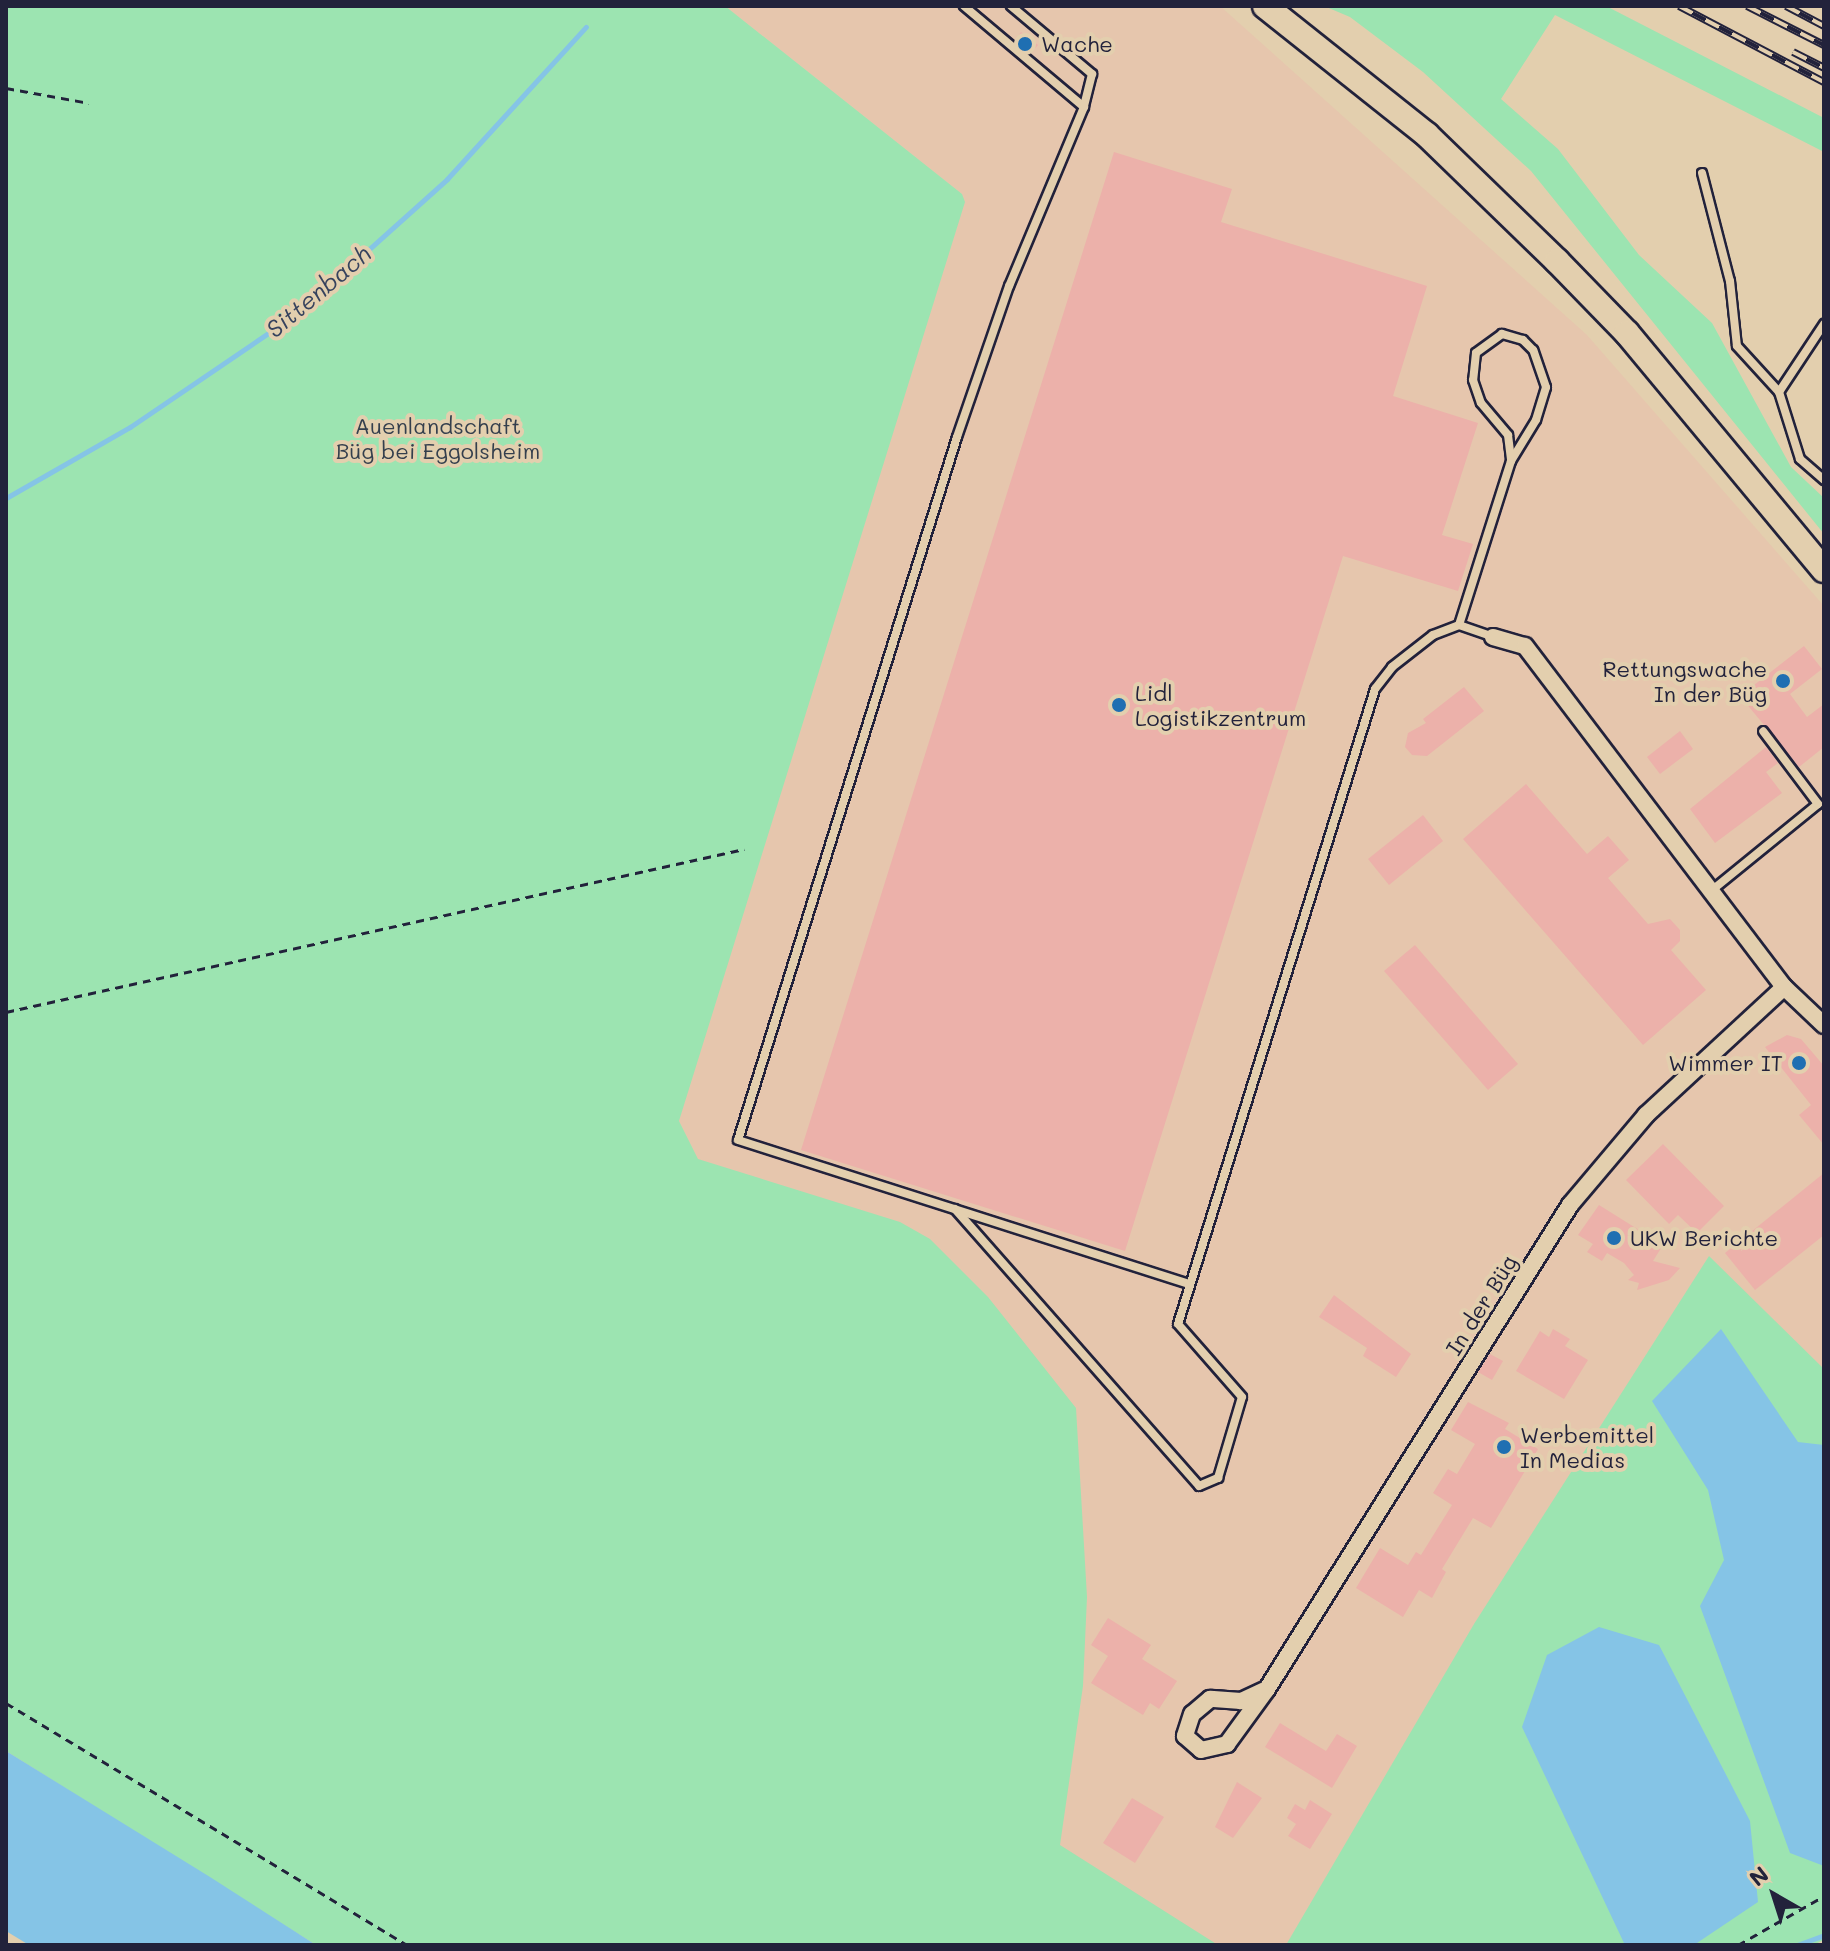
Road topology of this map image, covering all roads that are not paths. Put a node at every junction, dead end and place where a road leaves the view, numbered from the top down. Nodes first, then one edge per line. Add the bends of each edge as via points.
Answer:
1 (964, 6) edge
2 (1011, 6) edge
3 (1265, 6) edge
4 (1084, 107) junction
5 (1702, 173) dead end
6 (1824, 324) edge
7 (1779, 392) junction
8 (1511, 461) junction
9 (1824, 480) edge
10 (1824, 570) edge
11 (1459, 625) junction
12 (1493, 637) joint
13 (1763, 731) dead end
14 (1710, 892) junction
15 (1784, 987) junction
16 (1824, 1025) edge
17 (955, 1209) junction
18 (1190, 1284) junction
19 (1267, 1689) junction

1 - 4 lane
2 - 4 lane via 1092,74
3 - 10 main road via 1427,135 1557,261 1627,333
4 - 17 lane via 1009,286 957,437 738,1140
5 - 7 lane via 1730,281 1737,346
6 - 7 lane
7 - 9 lane via 1800,459
8 - 8 lane via 1508,435 1481,403 1473,380 1476,353 1502,334 1523,340 1533,350 1546,387 1536,420
8 - 11 lane
11 - 12 lane
11 - 18 lane via 1409,652 1375,689
12 - 14 street via 1525,646
13 - 14 lane via 1818,804
14 - 15 street
15 - 16 street
15 - 19 street, In der Büg via 1646,1115 1570,1205
17 - 18 lane
17 - 18 lane via 1199,1486 1218,1478 1242,1397 1178,1324
19 - 19 street, In der Büg via 1227,1744 1201,1750 1185,1736 1192,1714 1210,1699 1241,1701

